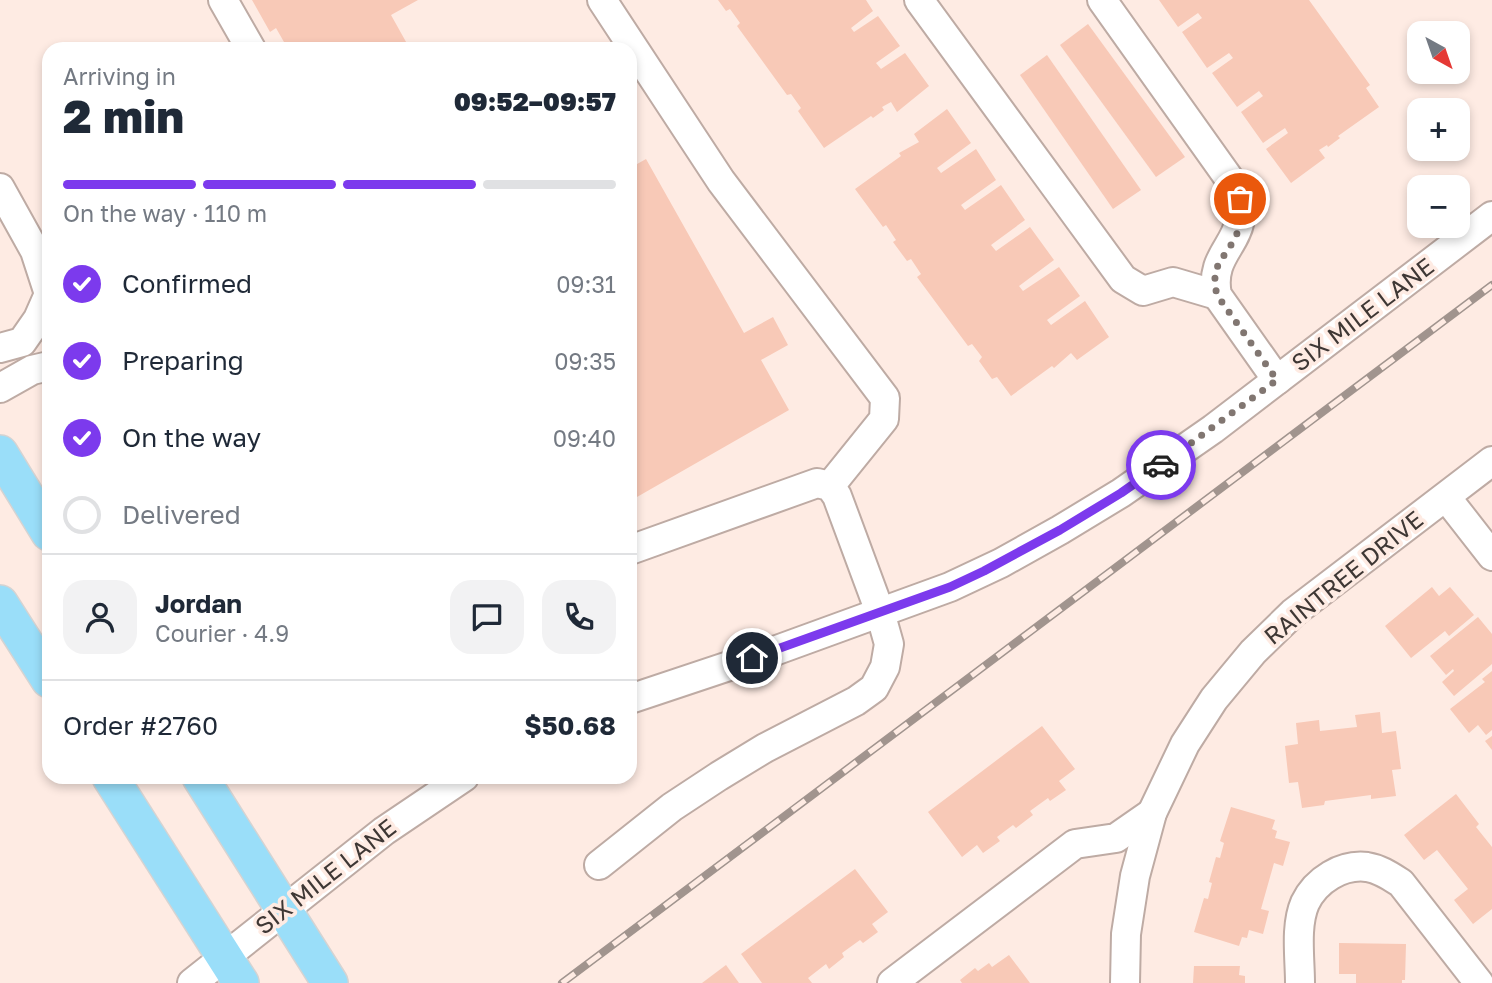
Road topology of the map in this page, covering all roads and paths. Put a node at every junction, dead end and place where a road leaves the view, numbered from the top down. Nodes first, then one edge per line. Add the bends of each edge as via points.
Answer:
1 (223, 0) edge
2 (602, 0) edge
3 (919, 0) edge
4 (1102, 0) edge
5 (247, 42) edge
6 (630, 42) edge
7 (637, 53) edge
8 (0, 188) edge
9 (1492, 216) edge
10 (38, 233) edge
11 (42, 272) edge
12 (1217, 295) junction
13 (42, 310) edge
14 (0, 348) edge
15 (42, 368) edge
16 (1277, 380) junction
17 (0, 388) edge
18 (0, 453) edge
19 (1492, 461) edge
20 (830, 486) junction
21 (1446, 497) junction
22 (42, 522) edge
23 (637, 547) edge
24 (1492, 556) edge
25 (0, 603) edge
26 (880, 612) junction
27 (42, 669) edge
28 (637, 697) edge
29 (114, 784) edge
30 (204, 784) edge
31 (454, 784) edge
32 (1152, 813) junction
33 (599, 864) dead end
34 (282, 910) junction
35 (233, 970) edge
36 (192, 983) edge
37 (330, 983) edge
38 (892, 983) edge
39 (1125, 983) edge
40 (1300, 983) edge
41 (1479, 983) edge

1 - 5 street
2 - 6 street
3 - 12 street via 1123,279 1143,290 1173,282
4 - 12 street via 1240,199 1236,237 1216,264 1213,280
7 - 20 street via 721,181 885,398 884,418
8 - 10 street
9 - 16 street, SIX MILE LANE
10 - 11 street via 35,251
12 - 16 street
13 - 14 street via 22,342
15 - 17 street
16 - 26 street, SIX MILE LANE via 1121,493 1060,530 950,587
18 - 22 main road
19 - 21 street, RAINTREE DRIVE
20 - 23 street via 817,483
20 - 26 street
21 - 24 street
21 - 32 street, RAINTREE DRIVE via 1293,613 1253,652 1192,733
25 - 27 main road
26 - 28 street, SIX MILE LANE
26 - 33 street via 889,644 885,667 874,688 719,776
29 - 35 main road
30 - 34 main road
31 - 34 street, SIX MILE LANE
32 - 38 street via 1116,838 1075,844
32 - 39 street, RAINTREE DRIVE via 1135,876 1126,933
34 - 35 street, SIX MILE LANE
34 - 37 main road
35 - 36 street, SIX MILE LANE
40 - 41 street via 1300,923 1314,888 1346,868 1366,867 1401,883

